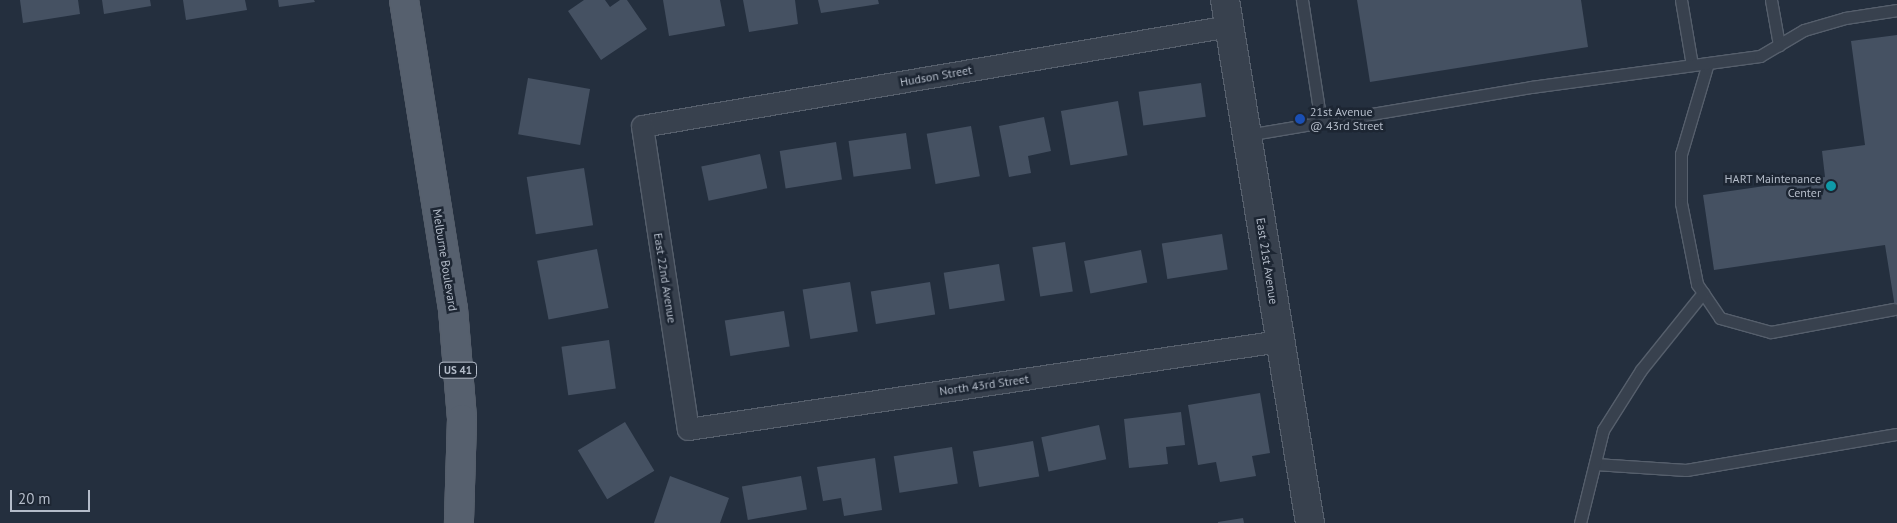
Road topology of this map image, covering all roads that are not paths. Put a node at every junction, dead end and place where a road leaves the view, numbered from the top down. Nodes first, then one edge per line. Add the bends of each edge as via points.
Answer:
1 (404, 0) edge
2 (1302, 0) edge
3 (1681, 0) edge
4 (1771, 0) edge
5 (1897, 10) edge
6 (1227, 13) edge
7 (1779, 45) junction
8 (1708, 63) junction
9 (1692, 65) junction
10 (1321, 123) junction
11 (642, 126) joint
12 (1247, 135) junction
13 (1703, 294) junction
14 (1894, 309) dead end
15 (1280, 341) junction
16 (688, 429) joint
17 (1897, 434) edge
18 (1595, 464) junction
19 (459, 523) edge
20 (1310, 523) edge
21 (1580, 523) edge

1 - 19 main road, Melburne Boulevard / US 41 via 453,309 462,419
2 - 10 lane
3 - 9 lane
4 - 7 lane
5 - 7 lane via 1846,18 1804,30
6 - 11 street, Hudson Street
6 - 12 street, East 21st Avenue
7 - 8 lane via 1760,56
8 - 9 lane
8 - 13 lane via 1681,154 1681,203 1697,284
9 - 10 lane via 1531,87
10 - 12 lane
11 - 16 street, East 22nd Avenue
12 - 15 street, East 21st Avenue
13 - 14 lane via 1720,318 1771,332
13 - 18 lane via 1641,370 1603,430
15 - 16 street, North 43rd Street
15 - 20 street, East 21st Avenue
17 - 18 lane via 1686,470
18 - 21 lane

